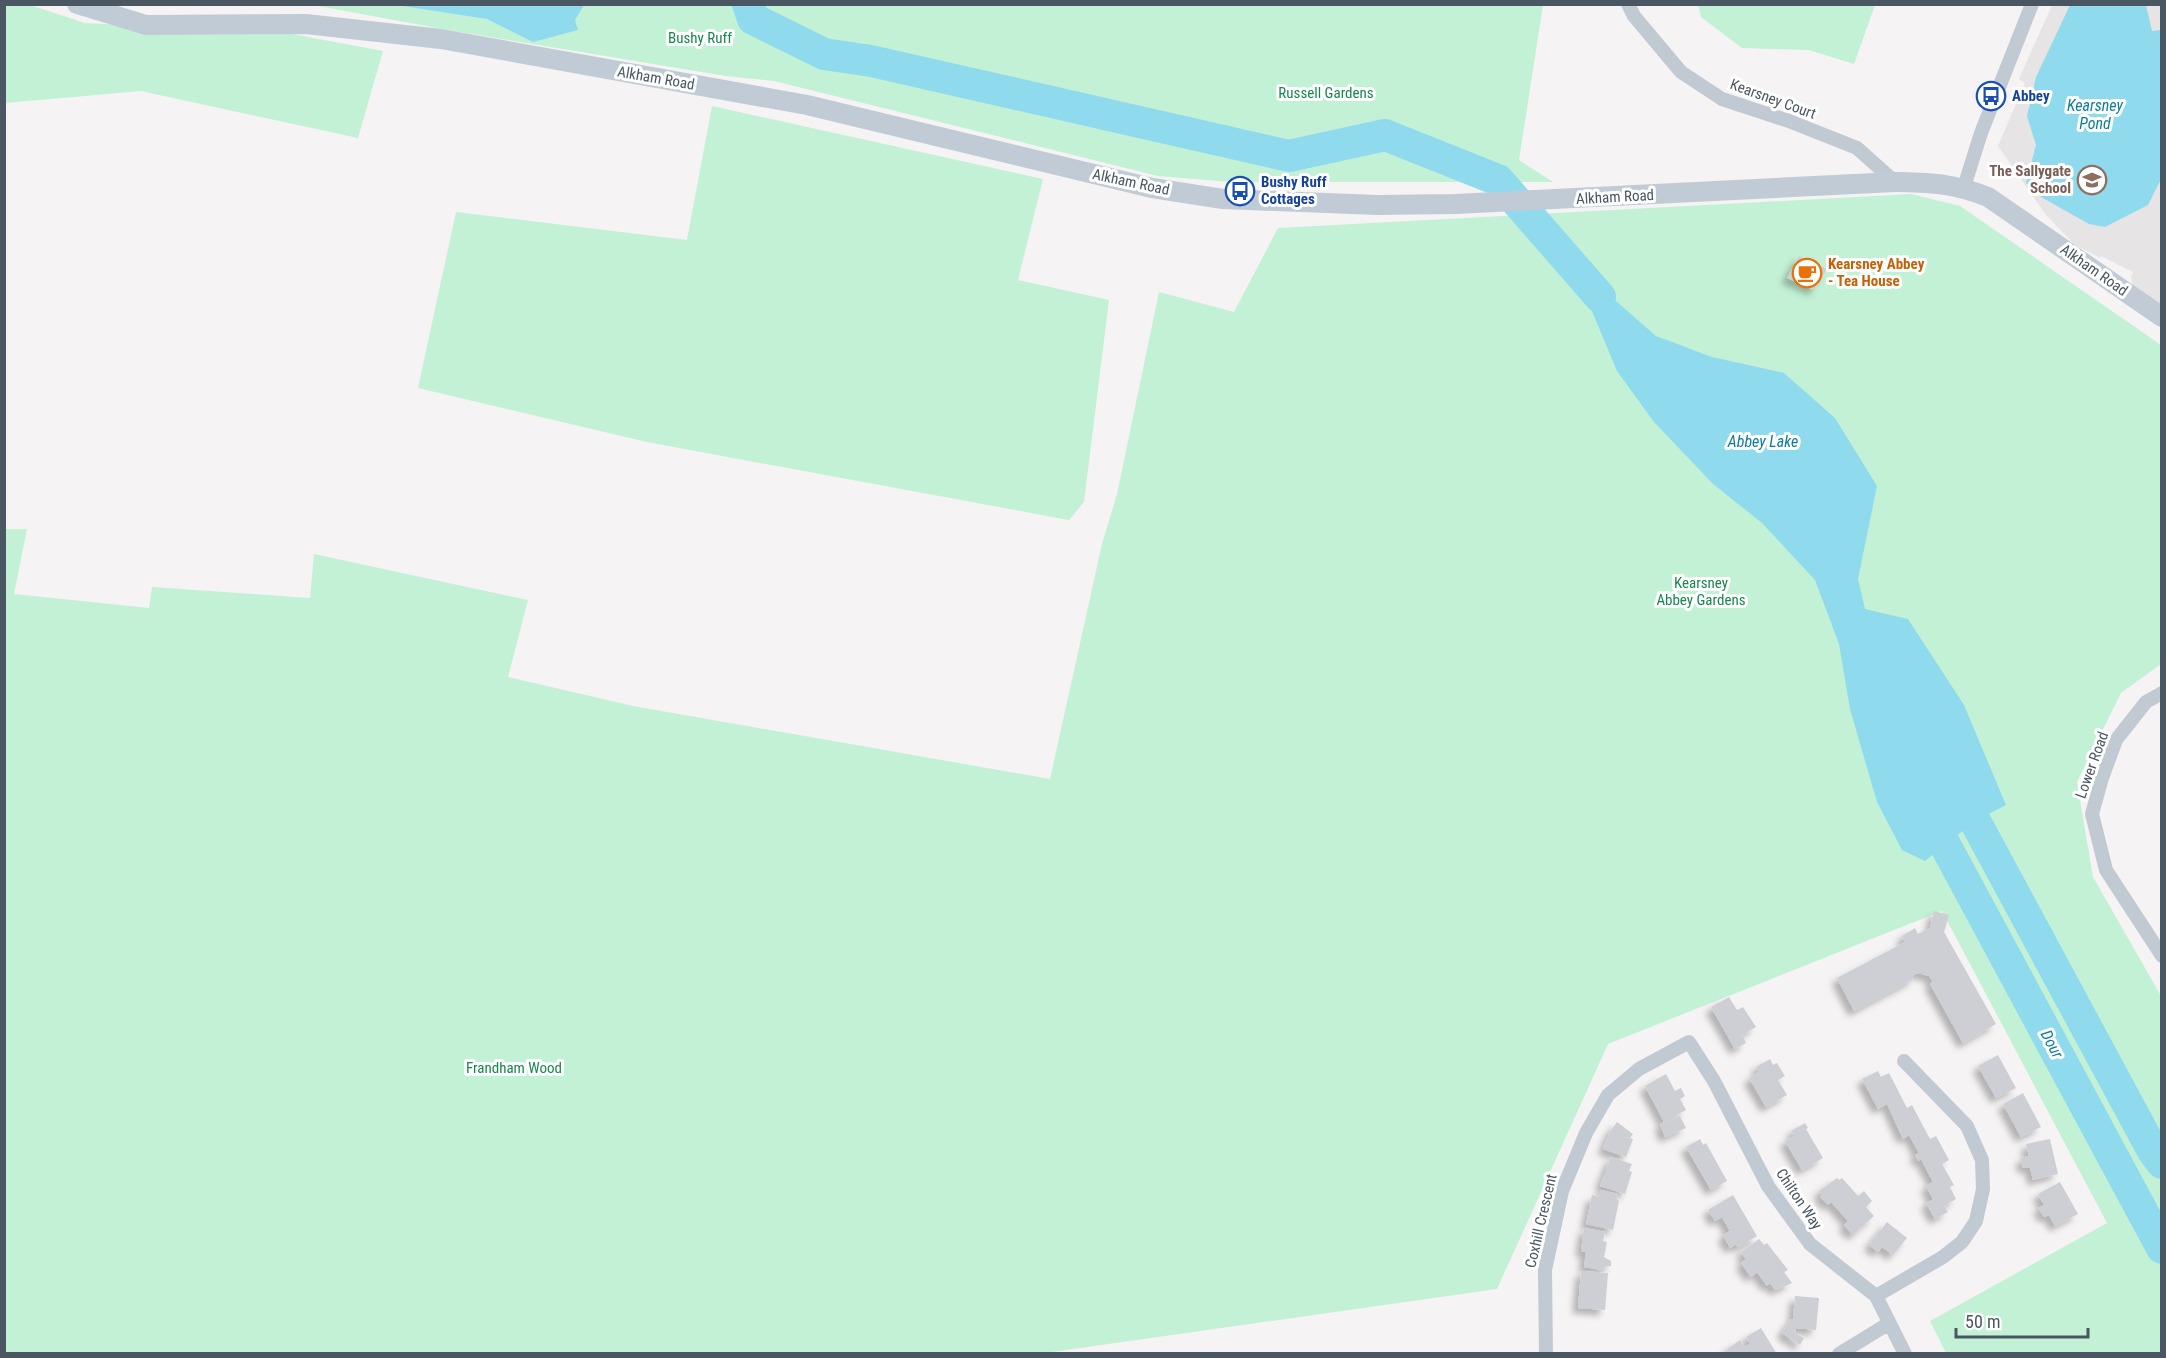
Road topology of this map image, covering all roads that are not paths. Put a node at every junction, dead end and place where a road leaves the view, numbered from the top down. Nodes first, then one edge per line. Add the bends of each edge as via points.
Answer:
1 (77, 4) edge
2 (1628, 4) edge
3 (2032, 4) edge
4 (1895, 182) junction
5 (1964, 188) junction
6 (2162, 317) edge
7 (2162, 693) edge
8 (2162, 956) edge
9 (1689, 1042) joint
10 (1904, 1061) dead end
11 (1876, 1296) junction
12 (1888, 1324) junction
13 (1546, 1353) edge
14 (1839, 1353) edge
15 (1905, 1353) edge

1 - 4 street, Alkham Road via 146,25 306,24 441,39 807,105 1152,188 1223,200 1455,204
2 - 4 street, Kearsney Court via 1681,72 1697,83 1722,99 1857,148
3 - 5 street via 1981,133
4 - 5 street, Alkham Road
5 - 6 street, Alkham Road via 1988,197
7 - 8 street, Lower Road via 2146,702 2116,740 2092,814 2106,870
9 - 11 street, Chilton Way via 1714,1081 1768,1186 1810,1244
9 - 13 street, Coxhill Crescent via 1639,1069 1608,1095 1586,1133 1562,1191 1545,1270
10 - 11 street via 1967,1126 1982,1160 1983,1189 1976,1221 1962,1242
11 - 12 street, Chilton Way
12 - 14 street
12 - 15 street, Chilton Way

